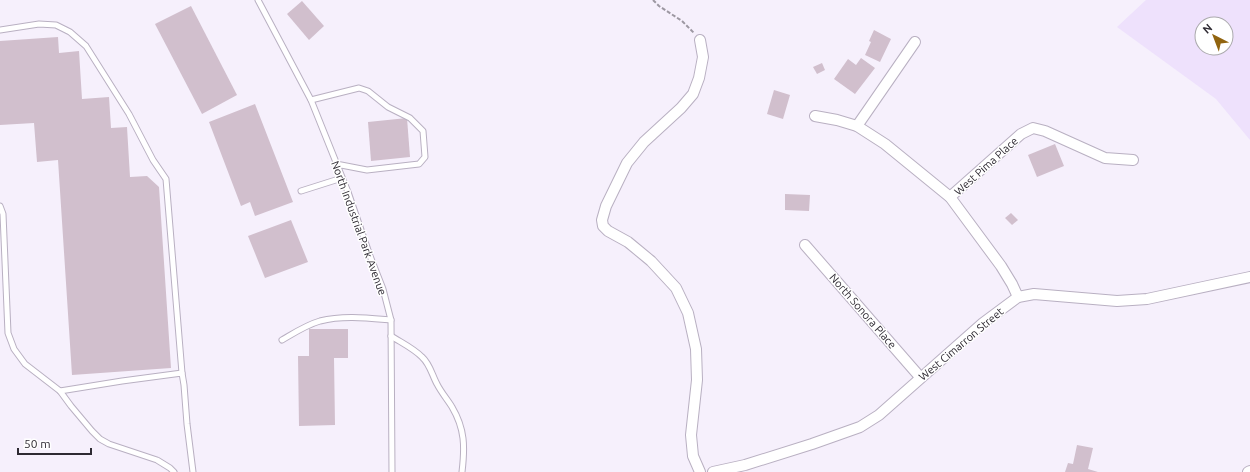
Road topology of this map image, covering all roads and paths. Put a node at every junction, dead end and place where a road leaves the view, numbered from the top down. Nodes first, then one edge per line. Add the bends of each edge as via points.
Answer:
1 (258, 0) edge
2 (653, 0) edge
3 (0, 30) edge
4 (700, 40) joint
5 (915, 42) dead end
6 (311, 100) junction
7 (815, 116) dead end
8 (857, 126) junction
9 (1133, 160) dead end
10 (336, 164) junction
11 (342, 178) junction
12 (300, 191) dead end
13 (950, 198) junction
14 (0, 206) edge
15 (805, 245) dead end
16 (1250, 277) edge
17 (1018, 297) junction
18 (391, 320) junction
19 (391, 336) junction
20 (282, 340) dead end
21 (182, 373) junction
22 (920, 377) junction
23 (60, 391) junction
24 (174, 472) edge
25 (193, 472) edge
26 (392, 472) edge
27 (462, 472) edge
28 (700, 472) edge
29 (714, 472) edge

1 - 6 lane, North Industrial Park Avenue
2 - 4 path via 682,21
3 - 21 lane via 56,24 86,46 130,114 153,160 166,179
4 - 28 street via 703,57 693,94 644,142 627,163 602,220 608,231 628,242 651,261 676,288 688,313 696,349 697,380 691,435 693,456
5 - 8 street
6 - 10 lane, North Industrial Park Avenue
6 - 10 lane via 360,88 415,121 423,131 425,157 419,164 367,170
7 - 8 street
8 - 13 street via 885,144
9 - 13 street, West Pima Place via 1105,158 1033,128 1021,134
10 - 11 lane, North Industrial Park Avenue
11 - 12 lane
11 - 18 lane, North Industrial Park Avenue via 383,289
13 - 17 street via 1001,266
14 - 23 lane via 3,214 8,333 14,349 25,364
15 - 22 street, North Sonora Place
16 - 17 street, West Cimarron Street via 1147,299 1117,302 1034,294
17 - 22 street, West Cimarron Street
18 - 19 lane, North Industrial Park Avenue
18 - 20 lane via 349,317 321,321 304,327
19 - 26 lane, North Industrial Park Avenue
19 - 27 lane via 423,358 458,418 463,432
21 - 23 lane
21 - 25 lane
22 - 29 street, West Cimarron Street via 879,415 860,426 790,451
23 - 24 lane via 100,439 156,460

